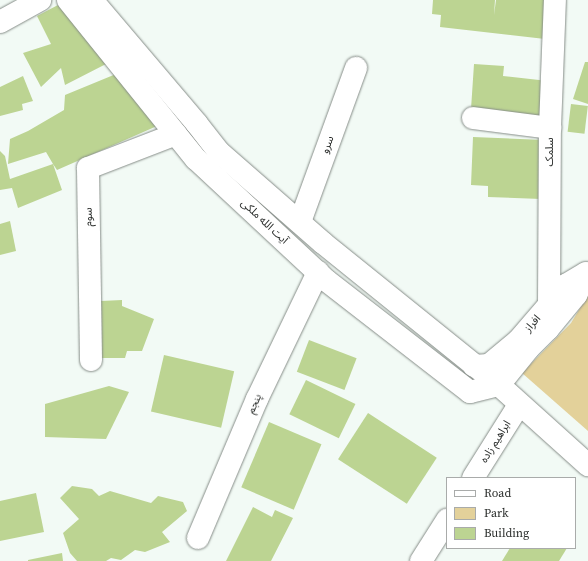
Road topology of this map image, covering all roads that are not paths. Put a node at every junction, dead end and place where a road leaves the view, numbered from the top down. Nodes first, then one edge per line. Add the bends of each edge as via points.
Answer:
1 (40, 0) edge
2 (68, 0) edge
3 (92, 0) edge
4 (555, 0) edge
5 (0, 22) edge
6 (356, 68) dead end
7 (474, 118) dead end
8 (550, 128) junction
9 (176, 134) junction
10 (300, 222) junction
11 (318, 272) junction
12 (587, 272) edge
13 (549, 304) junction
14 (91, 360) dead end
15 (474, 366) junction
16 (499, 386) junction
17 (519, 405) junction
18 (588, 466) edge
19 (474, 477) edge
20 (446, 522) edge
21 (198, 538) dead end
22 (421, 561) edge

1 - 5 street
2 - 9 street, آیت الله ملکی
3 - 10 street, آیت الله ملکی via 218,152
4 - 8 street, سلمک
6 - 10 street, سرو
7 - 8 street
8 - 13 street, سلمک
9 - 11 street, آیت الله ملکی via 196,160
9 - 14 street, سوم via 88,168
10 - 15 street, آیت الله ملکی
11 - 16 street, آیت الله ملکی via 470,392
11 - 21 street, پنجم via 257,399
12 - 13 street, افراز via 566,285
12 - 16 street, افراز via 576,294
13 - 15 street, افراز via 518,341 489,365
15 - 16 street, آیت الله ملکی
16 - 17 street, آیت الله ملکی
17 - 18 street, آیت الله ملکی
17 - 19 street, ابراهیم زاده
20 - 22 street

